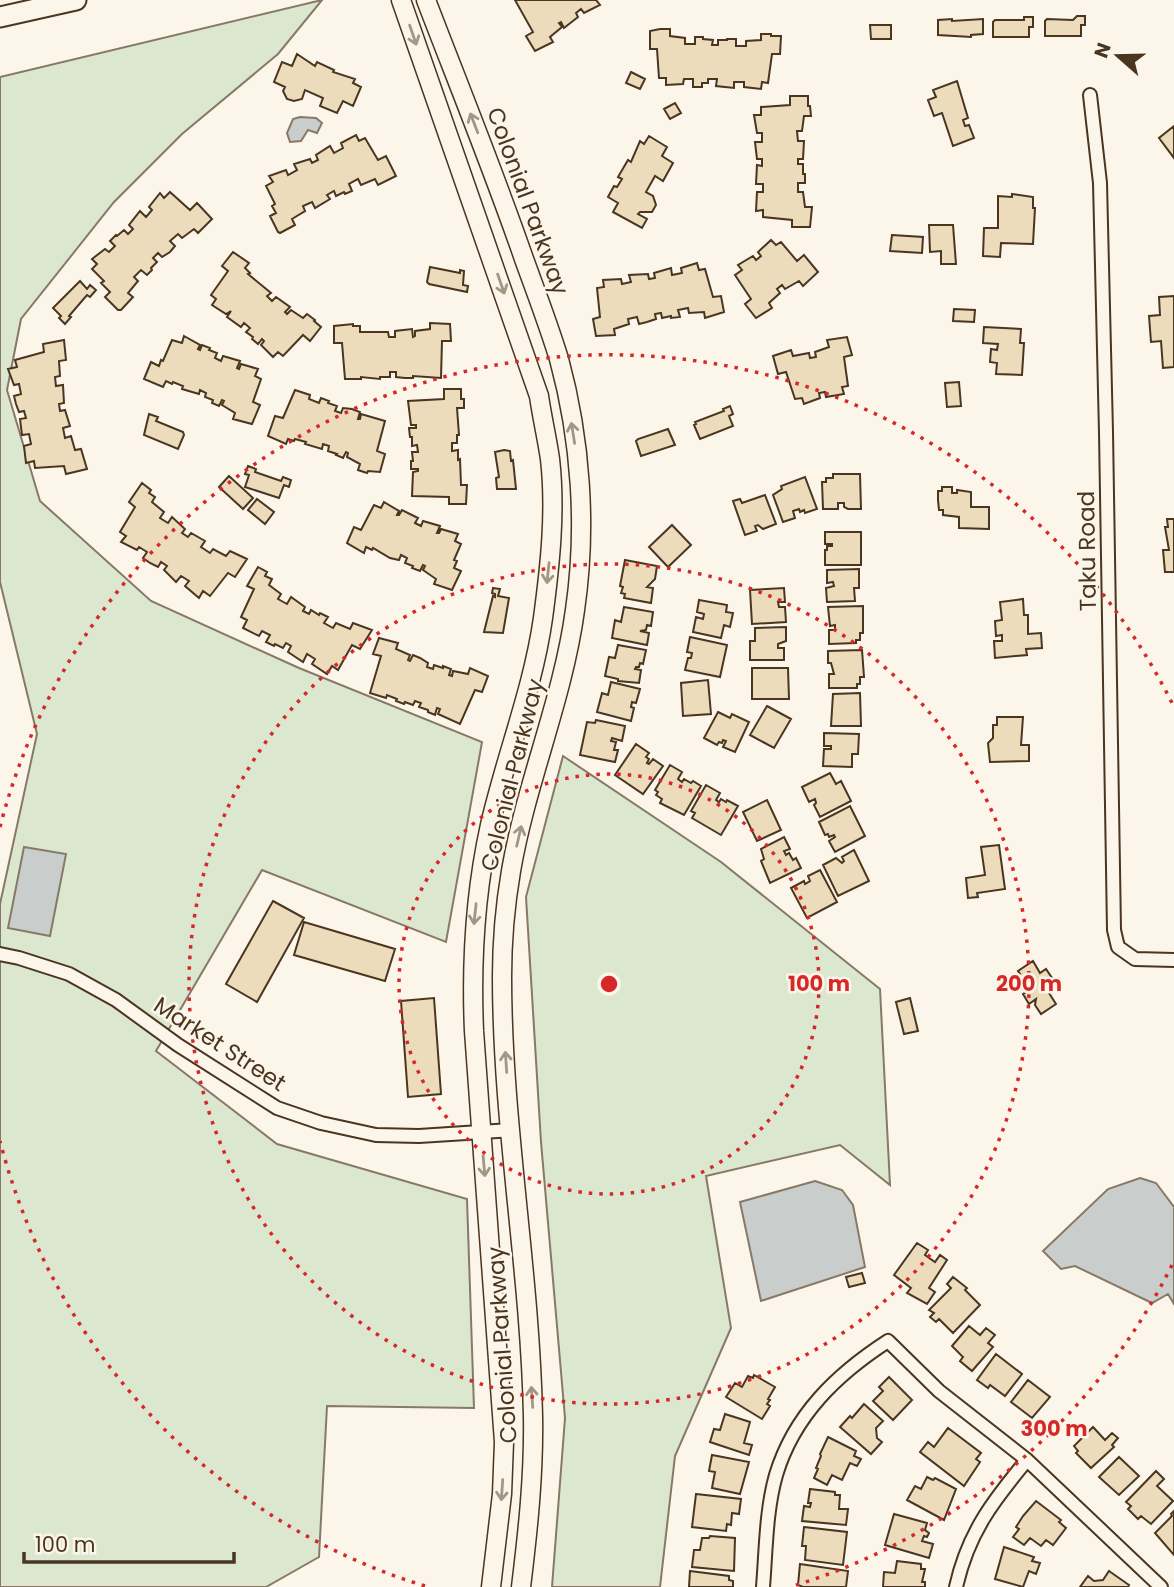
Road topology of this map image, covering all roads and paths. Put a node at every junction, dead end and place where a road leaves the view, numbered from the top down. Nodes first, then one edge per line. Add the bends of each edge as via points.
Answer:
1 (76, 0) edge
2 (401, 0) edge
3 (426, 0) edge
4 (0, 17) edge
5 (1090, 95) dead end
6 (580, 501) junction
7 (552, 505) junction
8 (0, 954) edge
9 (1174, 960) edge
10 (512, 1130) junction
11 (482, 1133) junction
12 (1027, 1460) junction
13 (491, 1587) edge
14 (521, 1587) edge
15 (763, 1587) edge
16 (956, 1587) edge
17 (1161, 1587) edge

1 - 4 main road
2 -> 7 street, Colonial Parkway via 539,396
6 -> 3 street, Colonial Parkway via 569,404 558,358 507,207
5 - 9 street, Taku Road via 1100,183 1114,930 1118,947 1135,959
6 - 7 street
10 -> 6 street, Colonial Parkway via 502,977 505,925 518,838 566,662 575,608
7 -> 11 street, Colonial Parkway via 543,619 491,822 474,922 472,975
8 - 11 street, Market Street via 69,974 116,1000 277,1108 376,1135
10 - 11 street, Market Street
14 -> 10 street, Colonial Parkway via 533,1480 533,1414
11 -> 13 street, Colonial Parkway via 504,1442
12 - 15 street via 939,1391 888,1341 820,1395 788,1445 772,1498
12 - 16 street via 975,1531
12 - 17 street

